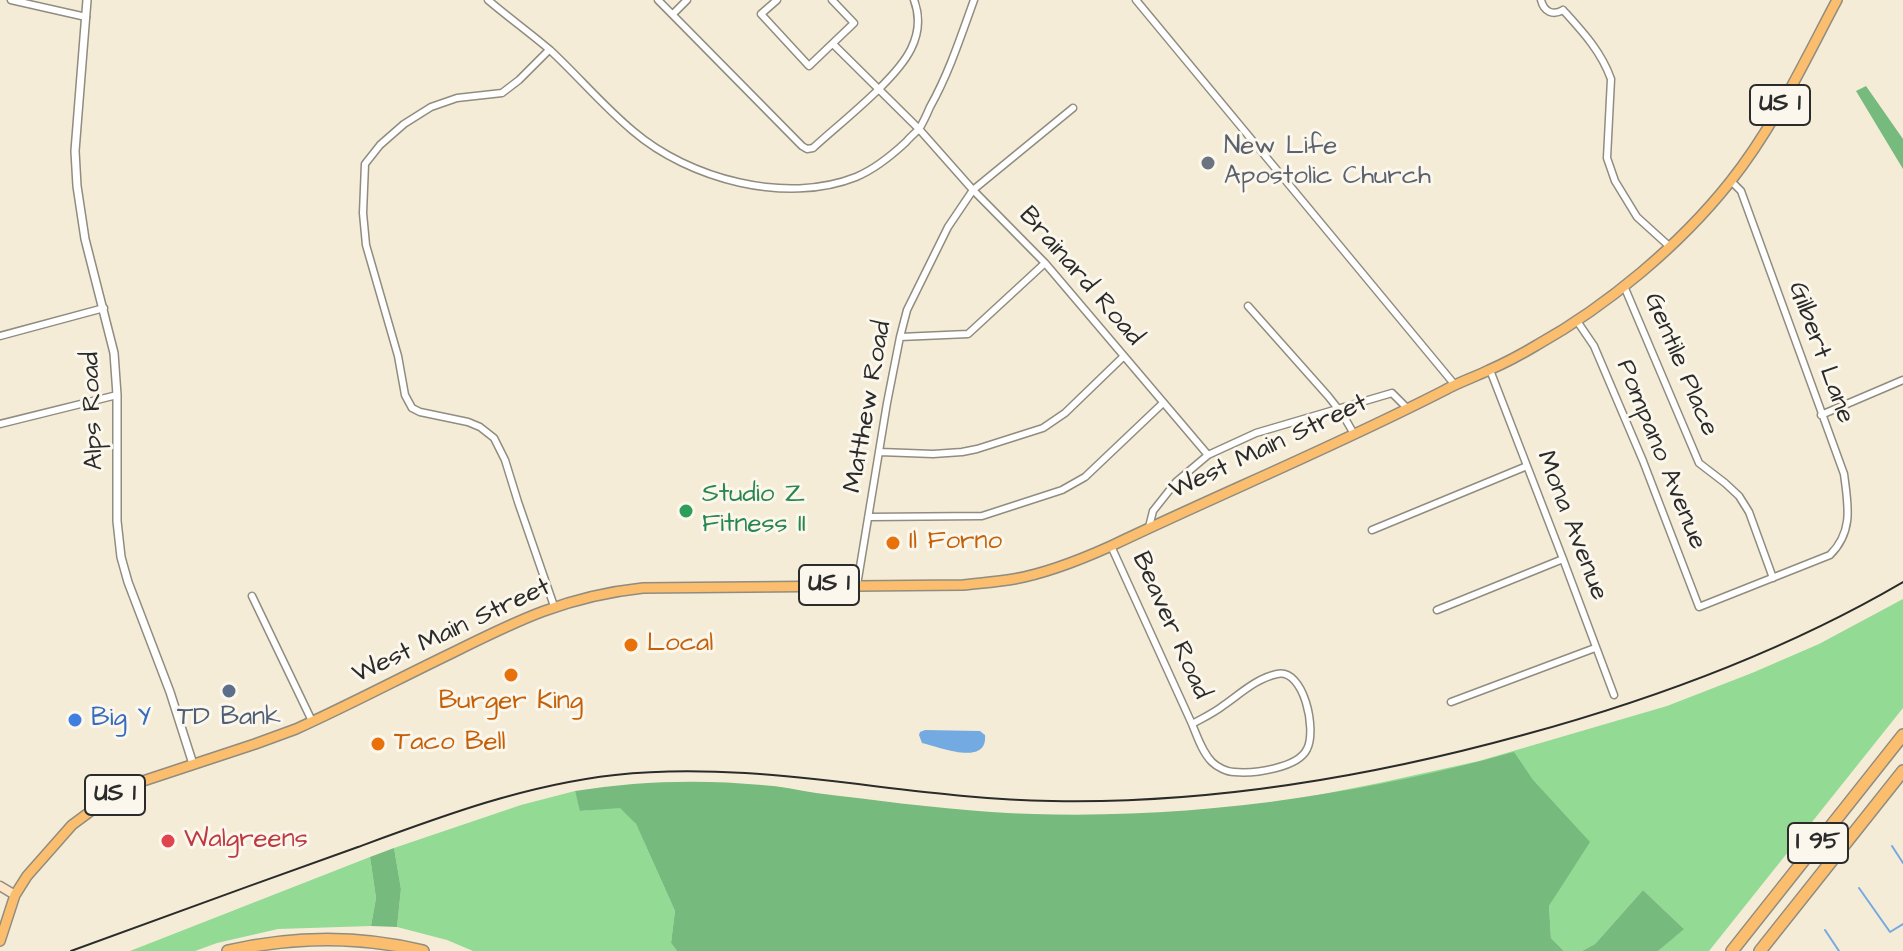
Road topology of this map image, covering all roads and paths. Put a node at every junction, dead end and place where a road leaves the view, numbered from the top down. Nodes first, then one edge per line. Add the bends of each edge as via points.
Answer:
1 (11, 0) edge
2 (87, 0) edge
3 (488, 0) edge
4 (658, 0) edge
5 (687, 0) edge
6 (777, 0) edge
7 (832, 0) edge
8 (914, 0) edge
9 (974, 0) edge
10 (1541, 0) edge
11 (1837, 0) edge
12 (1138, 1) edge
13 (673, 14) junction
14 (86, 17) junction
15 (833, 44) junction
16 (549, 50) junction
17 (877, 90) junction
18 (1073, 108) dead end
19 (919, 129) junction
20 (1731, 181) junction
21 (973, 190) junction
22 (1669, 246) junction
23 (1045, 263) junction
24 (1624, 286) junction
25 (1248, 306) dead end
26 (104, 308) junction
27 (1577, 321) junction
28 (0, 336) edge
29 (900, 337) junction
30 (1123, 357) junction
31 (1490, 370) junction
32 (1903, 380) edge
33 (1455, 385) junction
34 (117, 395) junction
35 (1163, 403) junction
36 (1337, 408) junction
37 (1408, 409) junction
38 (1821, 415) junction
39 (0, 424) edge
40 (1354, 434) junction
41 (880, 452) junction
42 (1208, 455) junction
43 (1527, 466) junction
44 (869, 517) junction
45 (1149, 528) junction
46 (1372, 530) dead end
47 (1111, 546) junction
48 (1563, 559) junction
49 (1773, 578) junction
50 (857, 585) junction
51 (252, 596) dead end
52 (554, 606) junction
53 (1437, 610) dead end
54 (1595, 648) junction
55 (1614, 695) dead end
56 (1451, 702) dead end
57 (312, 721) junction
58 (1192, 724) junction
59 (1903, 735) edge
60 (193, 764) junction
61 (1903, 771) edge
62 (0, 886) edge
63 (15, 895) junction
64 (0, 941) edge
65 (228, 951) edge
66 (258, 951) edge
67 (395, 951) edge
68 (423, 951) edge
69 (1732, 951) edge
70 (1760, 951) edge

1 - 14 street
2 - 14 street, Alps Road
3 - 16 street
4 - 13 street
5 - 13 street
6 - 15 street via 761,14 809,66
7 - 15 street via 854,23
8 - 17 street via 917,30 911,49
9 - 19 street
10 - 22 street via 1552,13 1565,6 1607,67 1607,158 1637,217
11 - 20 main road, West Main Street / US 1 via 1761,141
12 - 33 street
13 - 17 street via 807,149
14 - 26 street, Alps Road via 75,171 85,239
15 - 17 street, Brainard Road
16 - 19 street via 634,132 677,160 736,182 787,188 837,183 878,165
16 - 52 street via 502,93 431,107 392,134 365,164 363,213 366,245 408,402 420,412 480,427 494,438
17 - 19 street, Brainard Road
18 - 21 street, Matthew Road
19 - 21 street, Brainard Road
20 - 22 main road, West Main Street / US 1
20 - 38 street, Gilbert Lane via 1741,191
21 - 23 street, Brainard Road
21 - 29 street, Matthew Road via 936,250
22 - 24 main road, West Main Street / US 1
23 - 29 street via 968,334
23 - 30 street, Brainard Road
24 - 27 main road, West Main Street / US 1
24 - 49 street, Gentile Place via 1699,463 1739,496
25 - 36 street
26 - 28 street
26 - 34 street, Alps Road
27 - 31 main road, West Main Street / US 1
27 - 49 street, Pompano Avenue via 1594,346 1699,607
29 - 41 street, Matthew Road
30 - 35 street, Brainard Road
30 - 41 street via 1043,428 962,452
31 - 33 main road, West Main Street / US 1
31 - 43 street, Mona Avenue
32 - 38 street
33 - 37 main road, West Main Street / US 1
34 - 39 street
34 - 60 street, Alps Road via 121,557
35 - 42 street, Brainard Road
35 - 44 street via 1083,480 1056,493 982,516
36 - 37 street, West Main Street via 1392,393
36 - 40 street
36 - 42 street, West Main Street via 1256,433
37 - 40 main road, West Main Street / US 1
38 - 49 street, Gilbert Lane via 1844,474 1849,514 1842,543 1830,555
40 - 45 main road, West Main Street / US 1
41 - 44 street, Matthew Road
42 - 45 street, West Main Street via 1176,482 1153,511
43 - 46 street
43 - 48 street, Mona Avenue
44 - 50 street, Matthew Road
45 - 47 main road, West Main Street / US 1
47 - 50 main road, West Main Street / US 1 via 1013,579 963,585
47 - 58 street, Beaver Road
48 - 53 street
48 - 54 street, Mona Avenue
50 - 52 main road, West Main Street / US 1 via 643,588
51 - 57 street
52 - 57 main road, West Main Street / US 1
54 - 55 street, Mona Avenue
54 - 56 street
57 - 60 main road, West Main Street / US 1
58 - 58 street, Beaver Road via 1280,673 1297,682 1312,728 1301,758 1231,772 1207,756
59 - 69 highway, I 95
60 - 63 main road, West Main Street / US 1 via 140,782 85,815 42,858
61 - 70 highway, I 95
62 - 63 main road
63 - 64 main road, West Main Street / US 1
65 - 68 highway via 325,939
66 - 67 highway via 325,945

